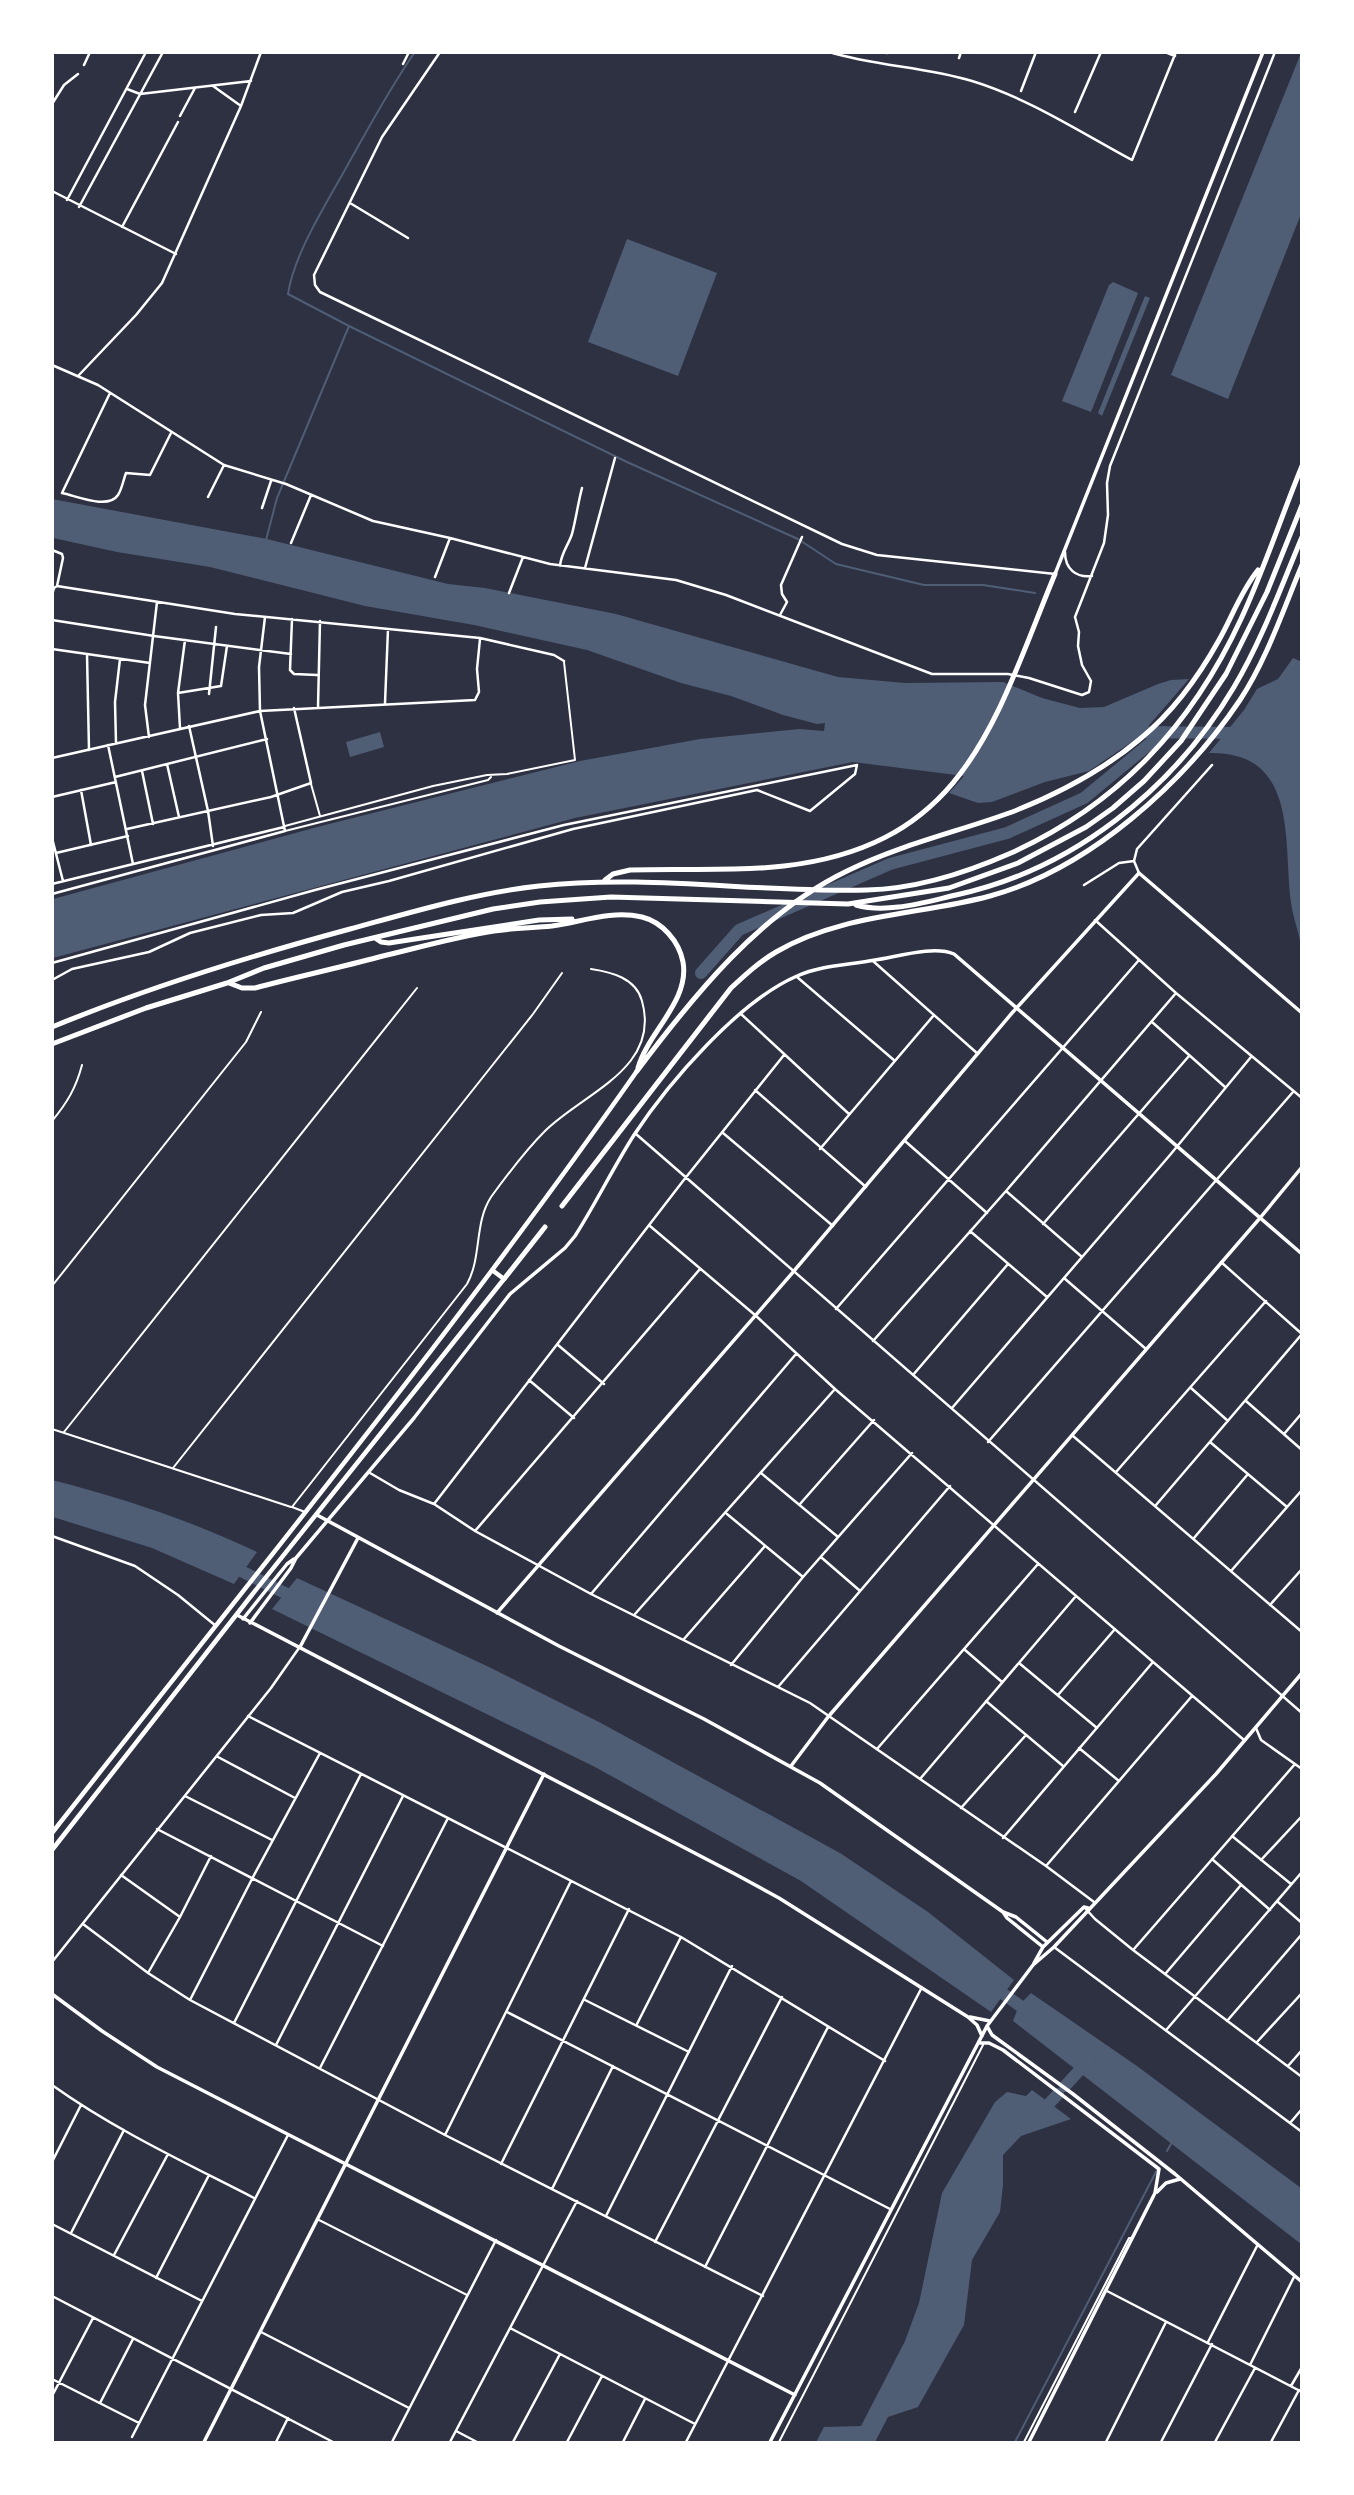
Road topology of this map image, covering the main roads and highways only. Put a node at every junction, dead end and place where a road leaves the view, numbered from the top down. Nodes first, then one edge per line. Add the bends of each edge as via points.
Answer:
1 (1301, 466) edge
2 (1301, 505) edge
3 (1301, 537) edge
4 (1263, 565) junction
5 (1301, 565) edge
6 (1052, 574) road end
7 (605, 881) junction
8 (853, 904) junction
9 (575, 920) junction
10 (375, 938) junction
11 (227, 983) junction
12 (52, 1027) edge
13 (52, 1045) edge
14 (637, 1071) junction
15 (562, 1206) dead end
16 (545, 1227) dead end
17 (492, 1270) junction
18 (505, 1279) junction
19 (129, 1735) junction
20 (138, 1741) junction
21 (52, 1833) edge
22 (52, 1850) edge

1 - 4 highway
2 - 8 highway via 1267,592 1226,674 1181,741 1127,797 1049,849 977,879
3 - 8 highway via 1259,640 1234,687 1182,757 1130,810 1095,837 1017,878 919,903 876,908
4 - 7 highway via 1228,647 1182,719 1115,789 1040,840 965,870 871,890
4 - 14 highway via 1183,695 1142,738 1068,787 846,871 803,897 730,960
5 - 15 highway via 1240,699 1196,755 1128,824 1032,880 992,895 817,934 753,967 723,998
6 - 7 highway via 1020,664 981,746 940,797 898,830 835,858 751,869 630,870
7 - 12 highway via 499,892 406,913 275,949
8 - 10 highway via 663,897 578,899 493,909
9 - 10 highway via 539,920 389,943
9 - 11 highway via 452,939 255,988
9 - 14 highway via 626,916 649,920 669,934 681,954 681,988
10 - 11 highway via 264,968
11 - 13 highway
14 - 17 main road
16 - 18 highway
17 - 18 main road
17 - 19 main road
18 - 20 main road
19 - 20 main road
19 - 21 main road
20 - 22 main road

